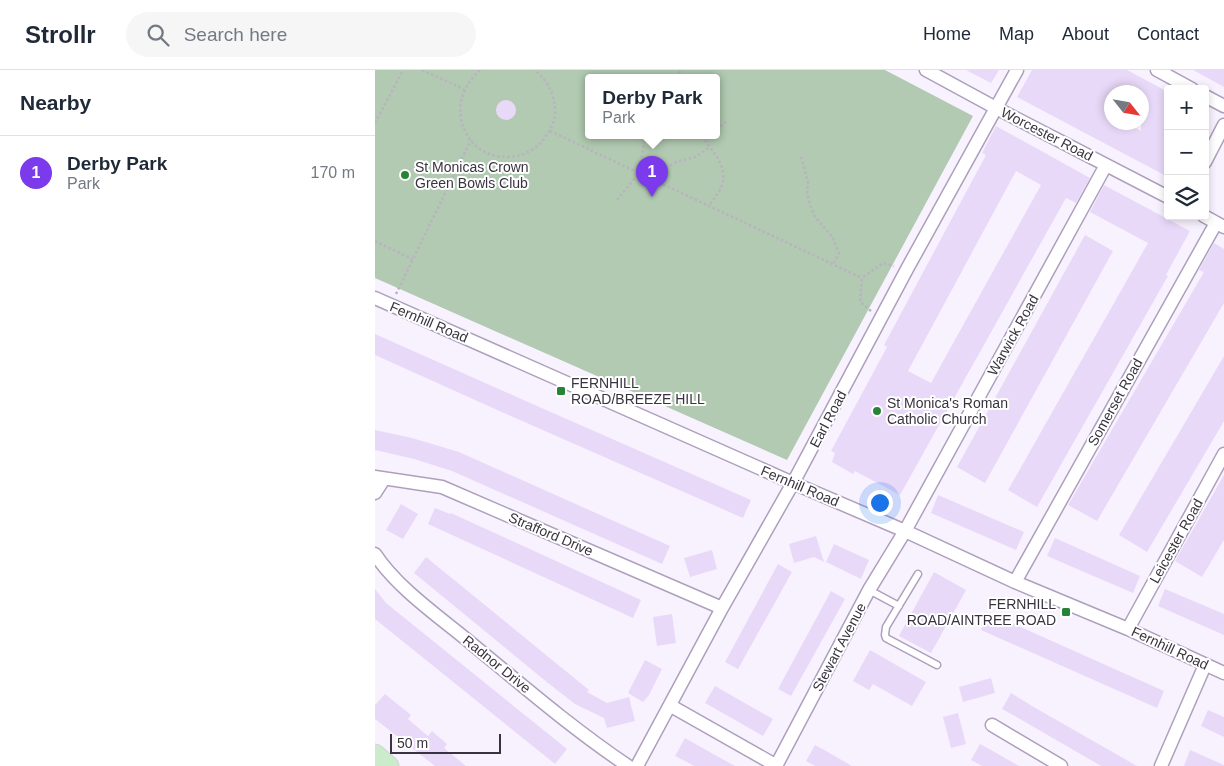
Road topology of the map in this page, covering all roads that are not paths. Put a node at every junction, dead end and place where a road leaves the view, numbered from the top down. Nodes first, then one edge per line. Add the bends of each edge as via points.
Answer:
1 (926, 70) edge
2 (1017, 70) edge
3 (1157, 70) edge
4 (1185, 85) edge
5 (1209, 98) edge
6 (1224, 106) edge
7 (996, 108) junction
8 (1224, 125) edge
9 (1209, 154) edge
10 (1106, 165) junction
11 (1164, 195) edge
12 (1220, 225) edge
13 (375, 298) edge
14 (1224, 454) edge
15 (380, 478) edge
16 (793, 483) junction
17 (375, 493) edge
18 (905, 531) junction
19 (375, 554) edge
20 (918, 574) dead end
21 (1015, 582) junction
22 (869, 590) junction
23 (899, 606) junction
24 (722, 608) junction
25 (1128, 629) junction
26 (1205, 665) junction
27 (937, 666) dead end
28 (1224, 673) edge
29 (671, 706) junction
30 (992, 724) dead end
31 (375, 754) edge
32 (389, 766) edge
33 (628, 766) edge
34 (637, 766) edge
35 (776, 766) edge
36 (1061, 766) edge
37 (1161, 766) edge

1 - 7 street, Worcester Road
2 - 7 street, Earl Road
3 - 4 street
5 - 6 street
7 - 10 street, Worcester Road
7 - 16 street, Earl Road
8 - 9 street
10 - 11 street, Worcester Road
10 - 18 street, Warwick Road
12 - 21 street, Somerset Road
13 - 16 street, Fernhill Road
14 - 25 street, Leicester Road
15 - 17 street
15 - 24 street, Strafford Drive via 442,487
16 - 18 street, Fernhill Road
16 - 24 street, Earl Road
18 - 21 street, Fernhill Road
18 - 22 street, Stewart Avenue
19 - 33 street, Radnor Drive via 410,593 593,742
20 - 23 lane
21 - 25 street, Fernhill Road
22 - 23 lane
22 - 35 street, Stewart Avenue
23 - 27 lane via 885,635
24 - 29 street, Earl Road
25 - 26 street, Fernhill Road
26 - 28 street, Fernhill Road
26 - 37 street
29 - 34 street, Earl Road
29 - 35 street
30 - 36 street
31 - 32 main road

